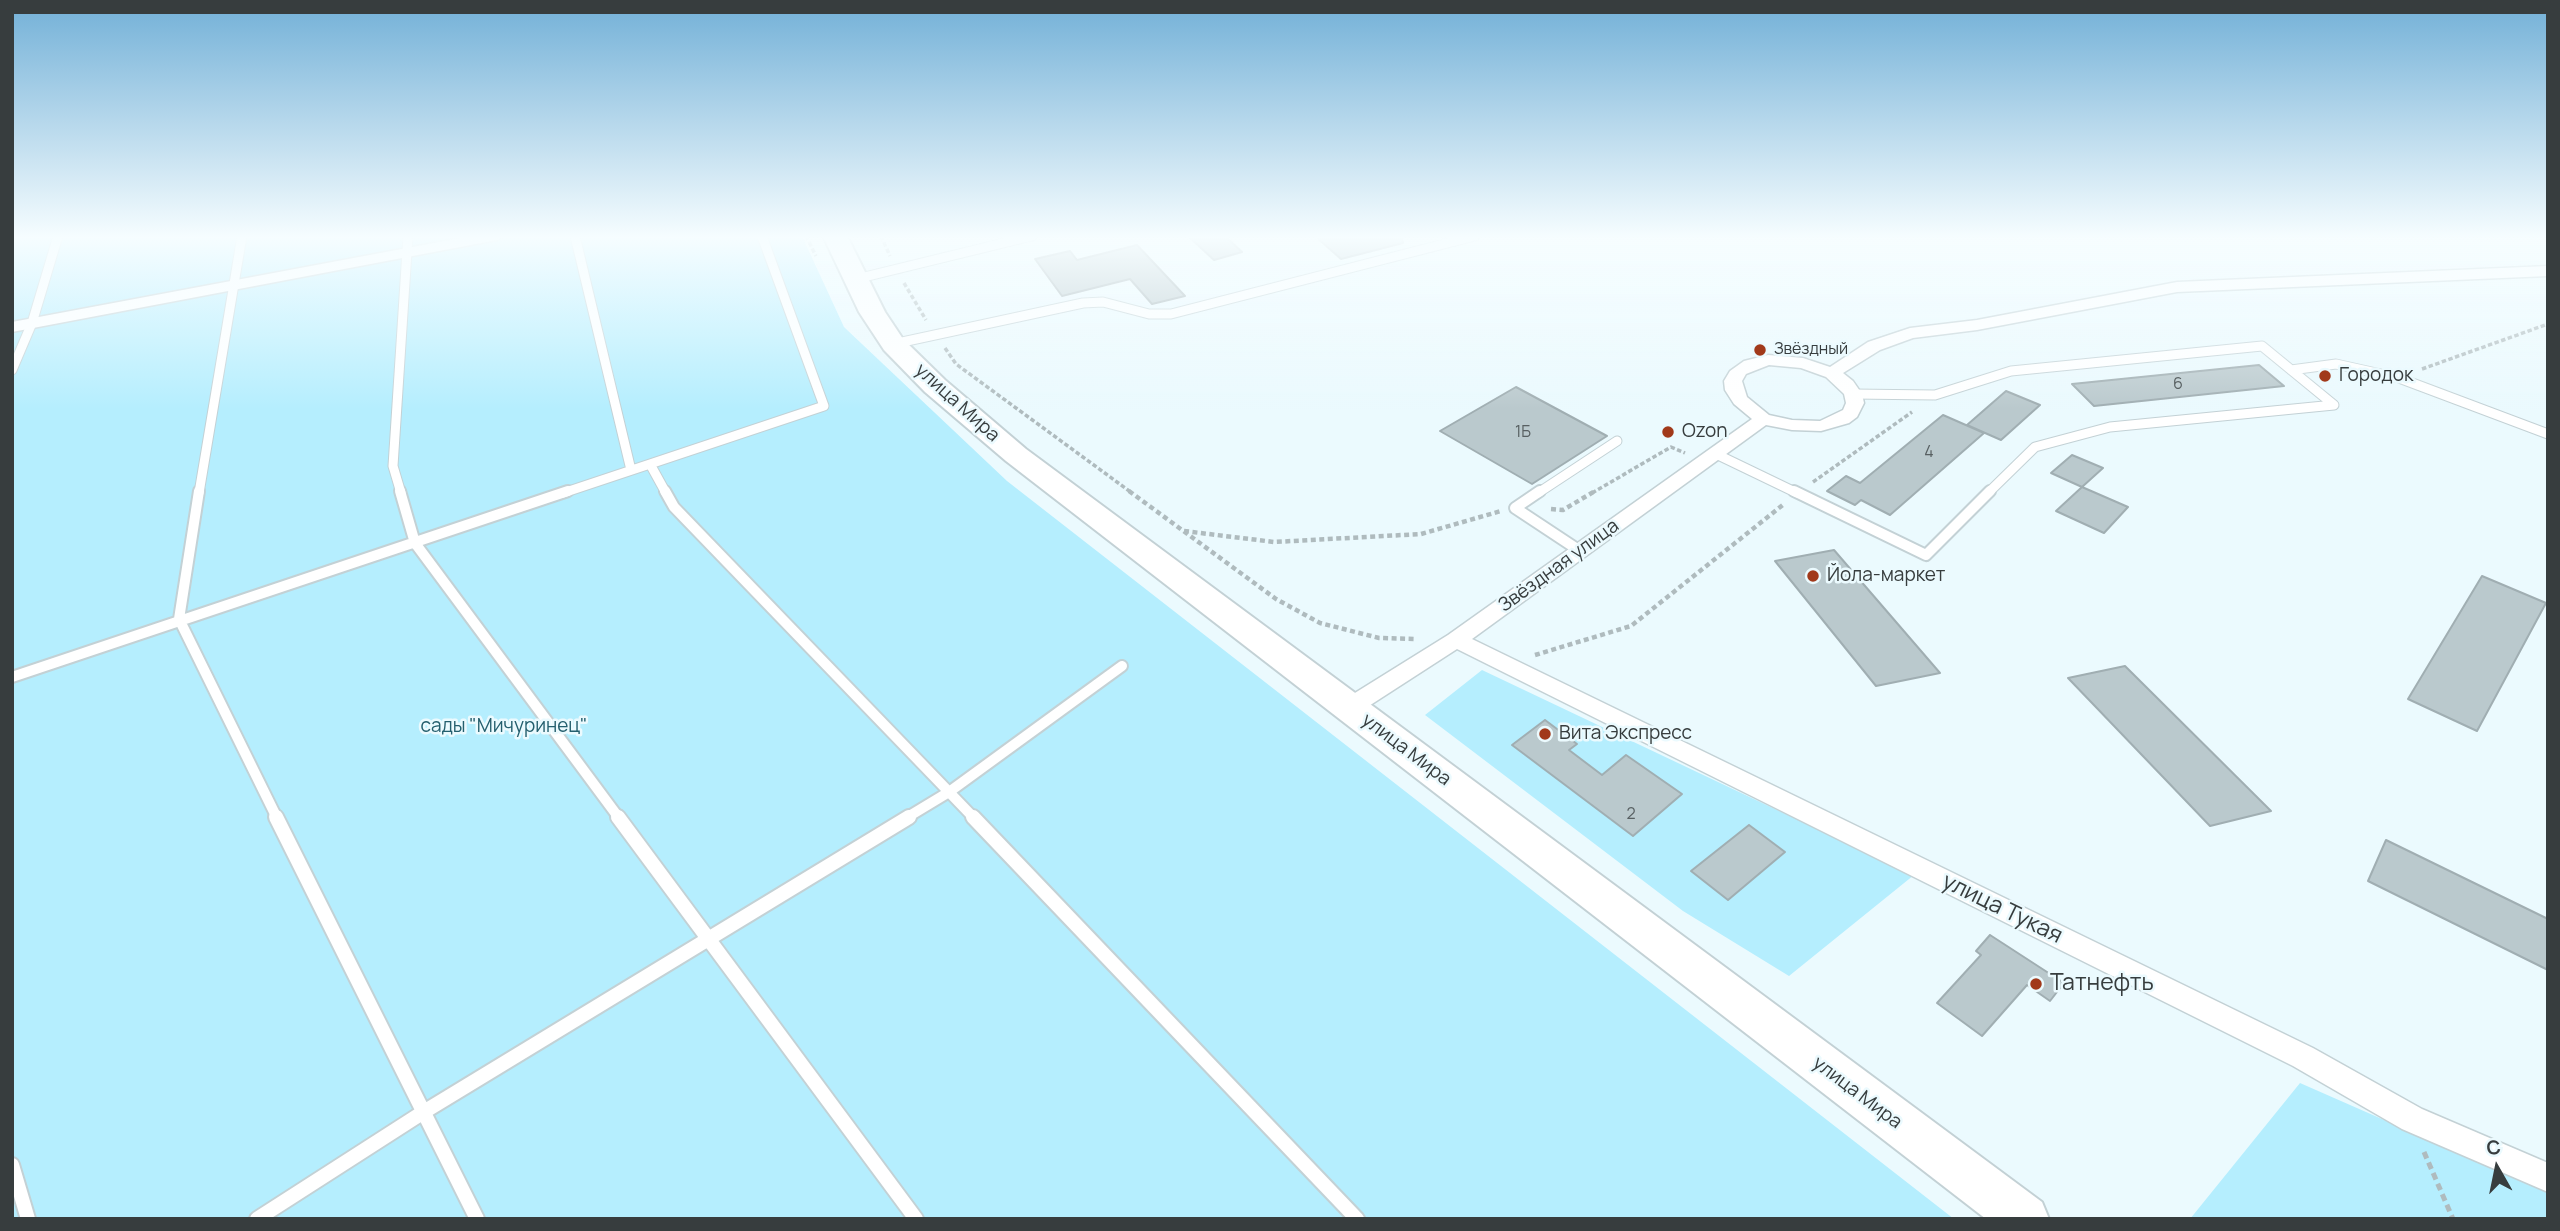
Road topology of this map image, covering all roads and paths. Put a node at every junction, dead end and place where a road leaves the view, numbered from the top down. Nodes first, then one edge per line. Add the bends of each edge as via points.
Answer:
1 (41, 293) edge
2 (198, 293) edge
3 (233, 293) edge
4 (405, 293) edge
5 (589, 293) edge
6 (783, 293) edge
7 (863, 293) edge
8 (910, 293) edge
9 (1251, 293) edge
10 (2143, 293) edge
11 (32, 323) junction
12 (2548, 324) edge
13 (12, 327) edge
14 (935, 334) junction
15 (893, 344) junction
16 (12, 370) edge
17 (2291, 370) junction
18 (1832, 373) junction
19 (2399, 378) junction
20 (1853, 394) junction
21 (1935, 395) junction
22 (1763, 419) junction
23 (2548, 434) edge
24 (1617, 442) dead end
25 (1671, 447) dead end
26 (1716, 454) junction
27 (650, 464) junction
28 (631, 470) junction
29 (1798, 493) junction
30 (1515, 508) junction
31 (1183, 530) junction
32 (415, 543) junction
33 (1580, 551) junction
34 (179, 619) junction
35 (1456, 640) junction
36 (1506, 664) junction
37 (1122, 666) dead end
38 (12, 677) edge
39 (1350, 707) junction
40 (949, 792) junction
41 (709, 937) junction
42 (422, 1113) junction
43 (2412, 1119) junction
44 (12, 1165) edge
45 (2548, 1178) edge
46 (28, 1219) edge
47 (257, 1219) edge
48 (477, 1219) edge
49 (916, 1219) edge
50 (1357, 1219) edge
51 (2025, 1219) edge
52 (2453, 1219) edge

1 - 11 lane
2 - 11 street
3 - 34 lane
4 - 32 lane via 394,466
5 - 28 lane
6 - 27 lane via 824,405
7 - 15 main road, улица Мира
8 - 14 path
9 - 14 lane via 1171,314 1083,303
10 - 18 street via 1910,333 1874,346
11 - 13 street
11 - 16 lane
12 - 19 path
14 - 15 lane
14 - 31 path via 956,364
15 - 39 main road, улица Мира via 1016,455
17 - 19 lane via 2336,364
17 - 21 lane via 2262,346 2011,371
17 - 29 lane via 2333,405 2110,427 2035,447 1926,555
18 - 20 street
18 - 22 street via 1787,360 1768,360 1739,371 1733,380 1734,390
19 - 23 lane
20 - 21 lane
20 - 22 street via 1851,413 1833,424 1808,427
21 - 29 path
22 - 26 street, Звёздная улица
24 - 30 lane
25 - 30 path via 1563,510
26 - 29 lane
26 - 33 street, Звёздная улица
27 - 28 lane
27 - 40 lane via 674,507
28 - 32 lane
29 - 36 path via 1632,626
30 - 31 path via 1421,534 1274,542
30 - 33 lane
31 - 35 path via 1276,599 1320,623 1379,638
32 - 34 lane
32 - 41 lane
33 - 35 street, Звёздная улица
34 - 38 lane
34 - 42 lane
35 - 36 street, улица Тукая
35 - 39 street, Звёздная улица
36 - 43 street, улица Тукая via 2303,1057
37 - 40 lane
39 - 51 main road, улица Мира
40 - 41 lane
40 - 50 lane
41 - 42 lane
41 - 49 lane
42 - 47 lane
42 - 48 lane
43 - 45 street, улица Тукая
43 - 52 path
44 - 46 lane

